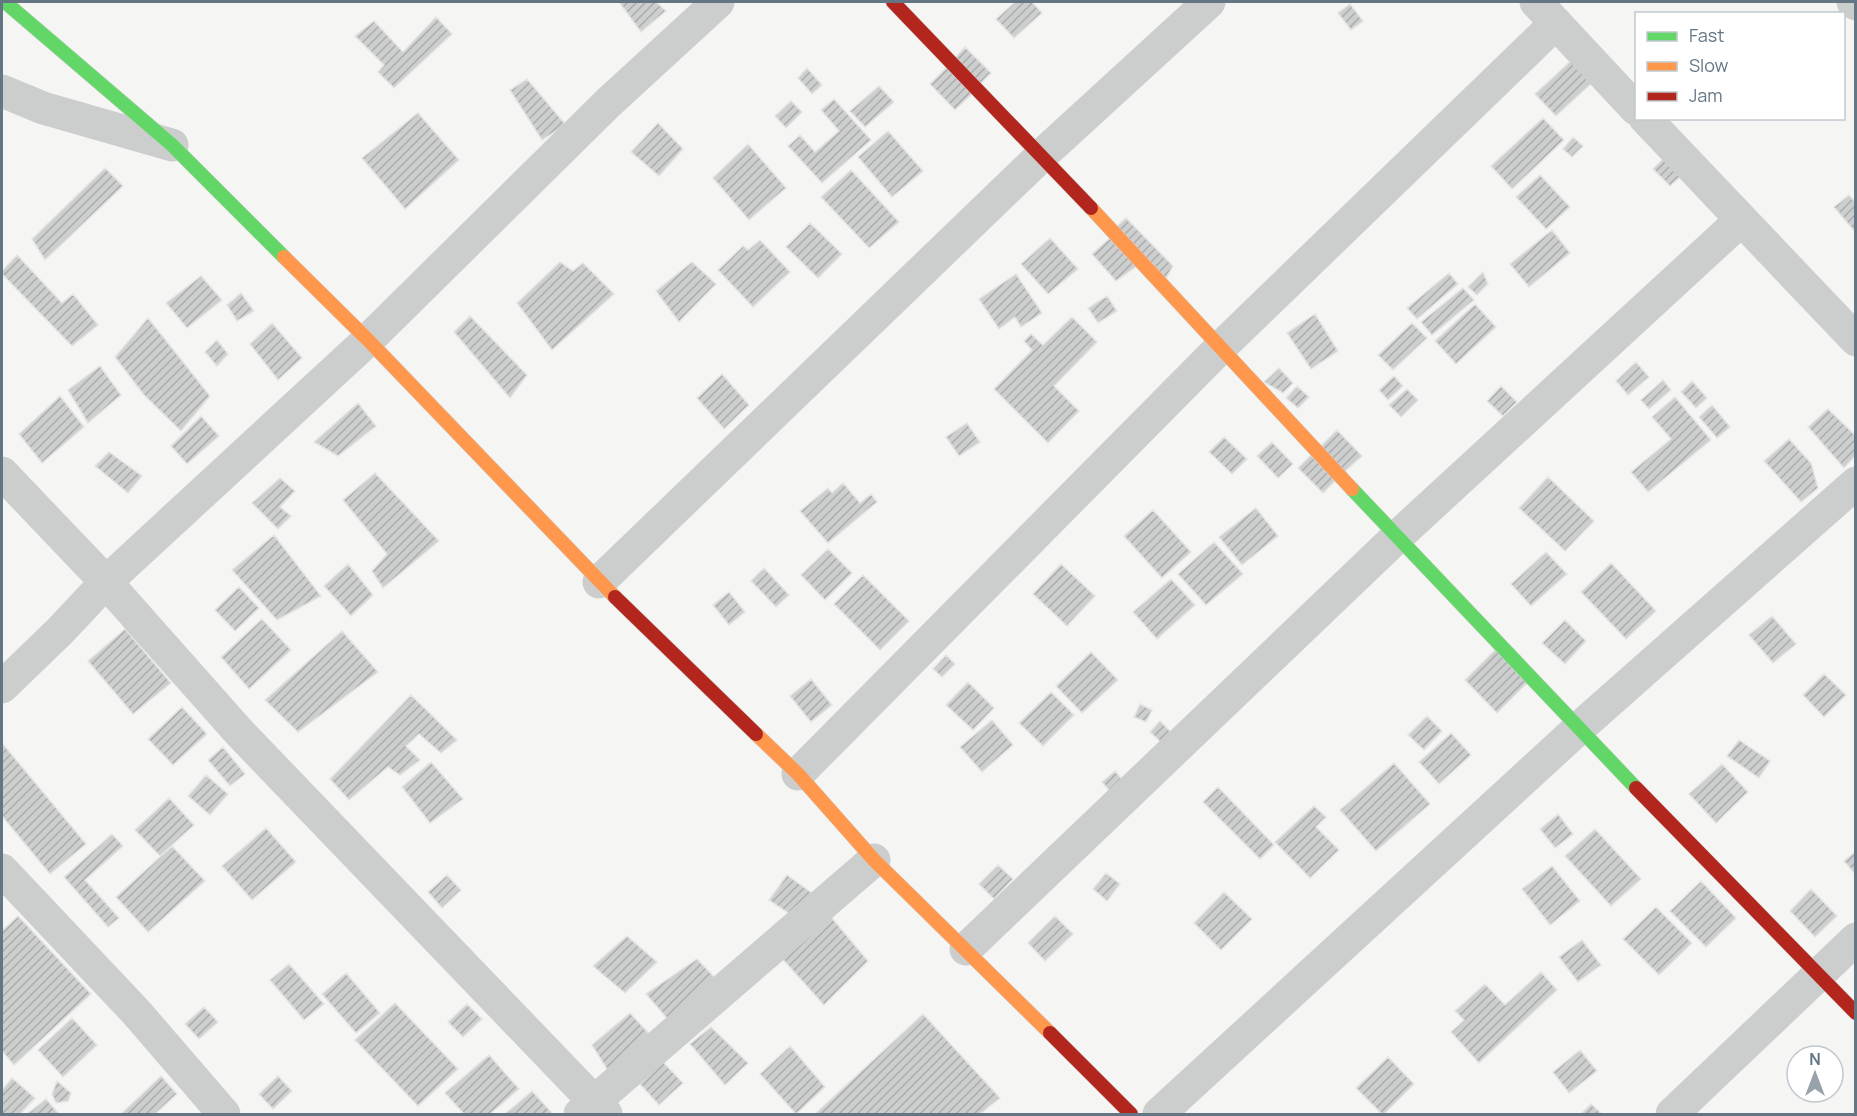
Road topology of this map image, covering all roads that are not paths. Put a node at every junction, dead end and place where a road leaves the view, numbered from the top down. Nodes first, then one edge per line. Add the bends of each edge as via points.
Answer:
1 (5, 2) edge
2 (718, 2) edge
3 (893, 2) edge
4 (1209, 2) edge
5 (1546, 12) edge
6 (2, 91) edge
7 (1635, 108) edge
8 (1647, 120) edge
9 (172, 145) junction
10 (1042, 155) junction
11 (1740, 220) junction
12 (368, 340) junction
13 (1856, 340) edge
14 (1221, 347) junction
15 (2, 473) edge
16 (1856, 483) edge
17 (1398, 536) junction
18 (106, 582) junction
19 (599, 582) junction
20 (2, 687) edge
21 (1578, 729) junction
22 (798, 774) junction
23 (874, 860) junction
24 (2, 870) edge
25 (1856, 939) edge
26 (966, 949) junction
27 (1817, 974) junction
28 (1856, 1013) edge
29 (593, 1110) edge
30 (224, 1114) edge
31 (1131, 1114) edge
32 (1159, 1114) edge
33 (1672, 1114) edge

1 - 9 street
2 - 12 street via 608,103
3 - 10 street
4 - 10 street
5 - 7 street
5 - 14 street
6 - 9 street via 42,108
8 - 11 street
9 - 12 street
10 - 14 street
10 - 19 street
11 - 13 street
11 - 17 street
12 - 18 street
12 - 19 street
14 - 17 street
14 - 22 street
15 - 18 street
16 - 21 street
17 - 21 street
17 - 26 street
18 - 20 street
18 - 29 street via 239,732
19 - 22 street
21 - 27 street
21 - 32 street
22 - 23 street
23 - 26 street
23 - 29 street
24 - 30 street via 136,1012
25 - 27 street
26 - 31 street
27 - 28 street
27 - 33 street

